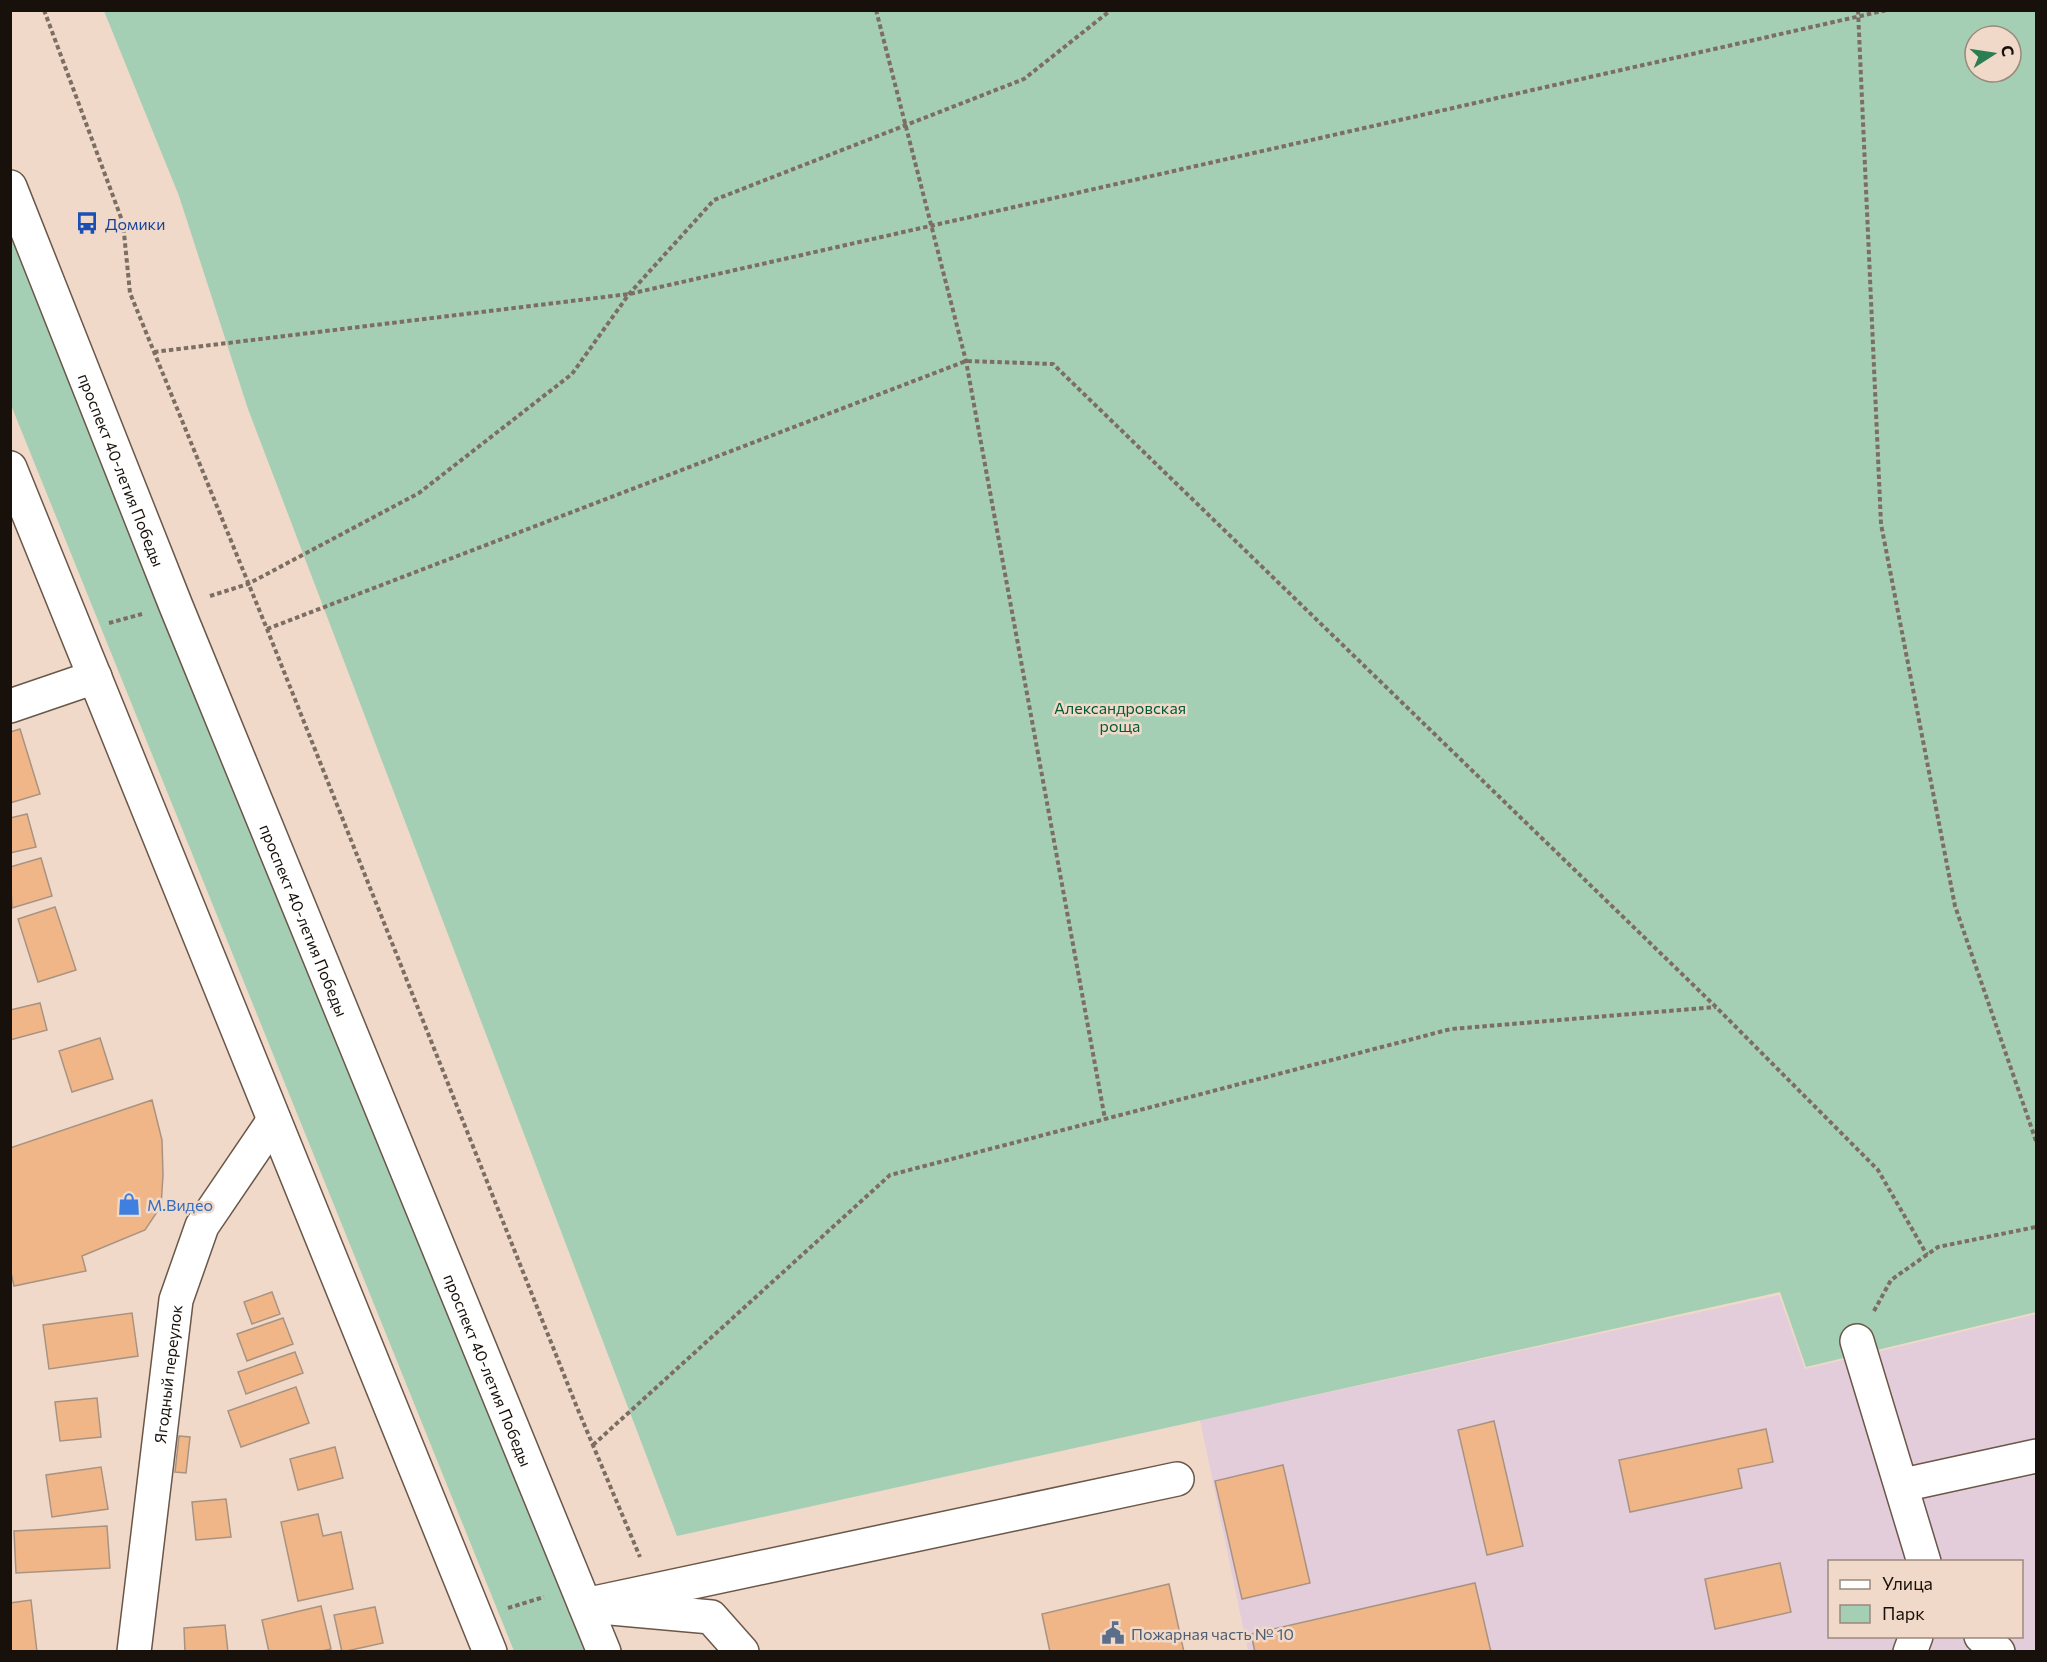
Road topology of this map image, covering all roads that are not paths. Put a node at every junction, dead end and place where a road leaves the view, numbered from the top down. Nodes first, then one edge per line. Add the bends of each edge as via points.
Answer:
1 (10, 187) edge
2 (10, 468) edge
3 (95, 677) junction
4 (10, 706) edge
5 (274, 1120) junction
6 (1857, 1341) road end
7 (2037, 1456) edge
8 (1177, 1479) dead end
9 (1903, 1485) junction
10 (1923, 1560) edge
11 (581, 1596) junction
12 (1983, 1638) edge
13 (134, 1652) edge
14 (490, 1652) edge
15 (604, 1652) edge
16 (741, 1652) edge
17 (1998, 1652) edge

1 - 11 main road, проспект 40-летия Победы via 176,606
2 - 3 main road
3 - 4 main road
3 - 5 main road
5 - 13 main road, Ягодный переулок via 202,1226 176,1300
5 - 14 main road
6 - 9 main road
7 - 9 main road
8 - 11 main road via 653,1588
9 - 10 main road
11 - 15 main road, проспект 40-летия Победы
11 - 16 main road via 711,1617
12 - 17 main road

